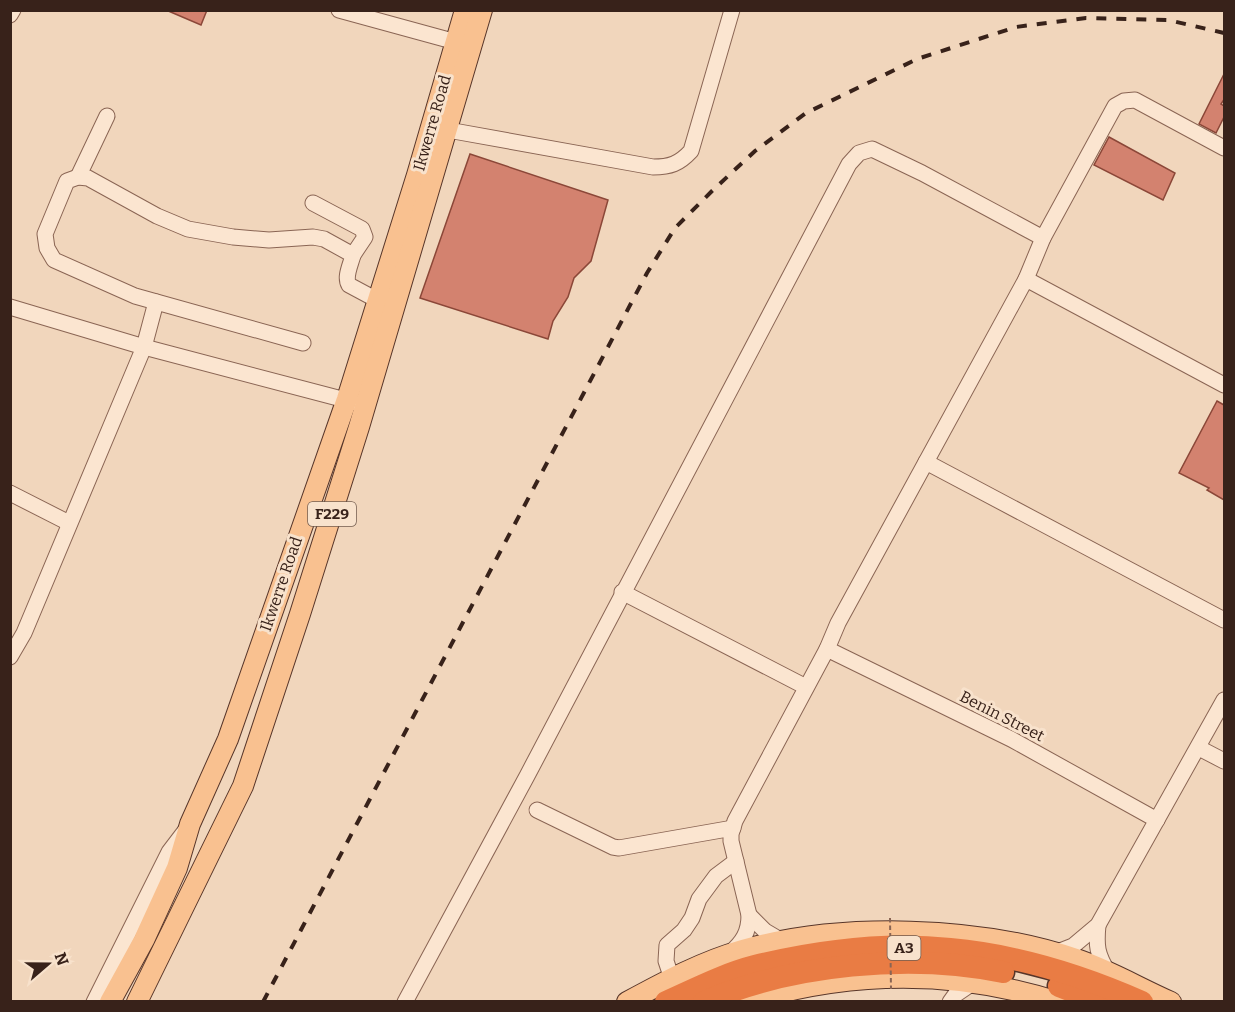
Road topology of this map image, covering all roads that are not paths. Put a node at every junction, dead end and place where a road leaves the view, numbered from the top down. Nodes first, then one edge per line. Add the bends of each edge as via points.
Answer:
1 (13, 10) edge
2 (339, 10) edge
3 (465, 10) edge
4 (482, 10) edge
5 (732, 10) edge
6 (10, 15) edge
7 (456, 42) junction
8 (107, 116) dead end
9 (448, 130) junction
10 (1224, 148) edge
11 (78, 177) junction
12 (313, 203) dead end
13 (1043, 238) junction
14 (353, 255) junction
15 (1026, 279) junction
16 (377, 300) junction
17 (156, 302) junction
18 (10, 307) edge
19 (303, 343) dead end
20 (144, 347) junction
21 (1224, 385) edge
22 (346, 399) junction
23 (365, 405) junction
24 (927, 462) junction
25 (10, 493) edge
26 (69, 523) junction
27 (622, 592) junction
28 (1224, 620) edge
29 (827, 649) junction
30 (10, 657) edge
31 (806, 687) junction
32 (1224, 700) edge
33 (1198, 748) junction
34 (1224, 761) edge
35 (537, 810) dead end
36 (1158, 820) junction
37 (190, 824) junction
38 (733, 828) junction
39 (736, 861) junction
40 (749, 915) junction
41 (1098, 925) junction
42 (144, 940) junction
43 (782, 941) junction
44 (164, 950) junction
45 (1055, 953) junction
46 (729, 954) junction
47 (933, 978) junction
48 (672, 979) junction
49 (974, 982) junction
50 (1128, 991) edge
51 (105, 996) edge
52 (137, 1002) edge
53 (405, 1002) edge
54 (627, 1002) edge
55 (666, 1002) edge
56 (704, 1002) edge
57 (746, 1002) edge
58 (944, 1002) edge
59 (950, 1002) edge
60 (1058, 1002) edge
61 (1171, 1002) edge

1 - 6 street
2 - 7 street
3 - 7 main road, Ikwerre Road / F229
4 - 9 main road, Ikwerre Road / F229
5 - 9 street via 691,151 671,166 653,167
7 - 16 main road, Ikwerre Road / F229
8 - 11 street
9 - 23 main road, Ikwerre Road / F229
10 - 13 street via 1135,100 1124,101 1114,106
11 - 14 street via 88,178 188,229 269,240 313,237
11 - 17 street via 67,181 45,234 46,248 54,260
12 - 14 street via 362,229 365,237
13 - 15 street
13 - 27 street via 872,149 859,153 849,164
14 - 16 street via 349,285
15 - 21 street
15 - 24 street
16 - 22 main road, Ikwerre Road / F229
17 - 19 street
17 - 20 street
18 - 20 street
20 - 22 street
20 - 26 street
22 - 23 street
22 - 37 main road, Ikwerre Road / F229 via 228,739
23 - 44 main road, Ikwerre Road / F229 via 243,786
24 - 28 street
24 - 29 street via 838,622
25 - 26 street
26 - 30 street via 24,633
27 - 31 street
27 - 53 street
29 - 31 street
29 - 36 street, Benin Street via 1011,739
31 - 38 street
32 - 33 street
33 - 34 street
33 - 36 street
35 - 38 street via 619,848
36 - 41 street
37 - 42 main road, F229 via 177,868
37 - 51 street, Ikwerre Road via 169,852
38 - 39 street via 731,841
39 - 40 street
39 - 48 street via 716,876 684,930 667,945 666,961
40 - 43 street
40 - 46 street via 747,933
41 - 45 street via 1074,946
41 - 50 street via 1099,956
42 - 44 main road
42 - 51 main road, F229
43 - 45 main road via 854,933 928,933
43 - 46 main road
44 - 52 main road, Ikwerre Road / F229
45 - 50 main road
46 - 48 main road
47 - 49 main road
47 - 57 main road via 886,976 834,981 786,989
47 - 58 street
48 - 54 main road
49 - 59 street
49 - 60 main road
50 - 55 highway, A3 via 1034,963 949,948 857,949 754,966
50 - 56 highway, A3 via 1067,988 991,970 886,963 793,974
50 - 61 main road

